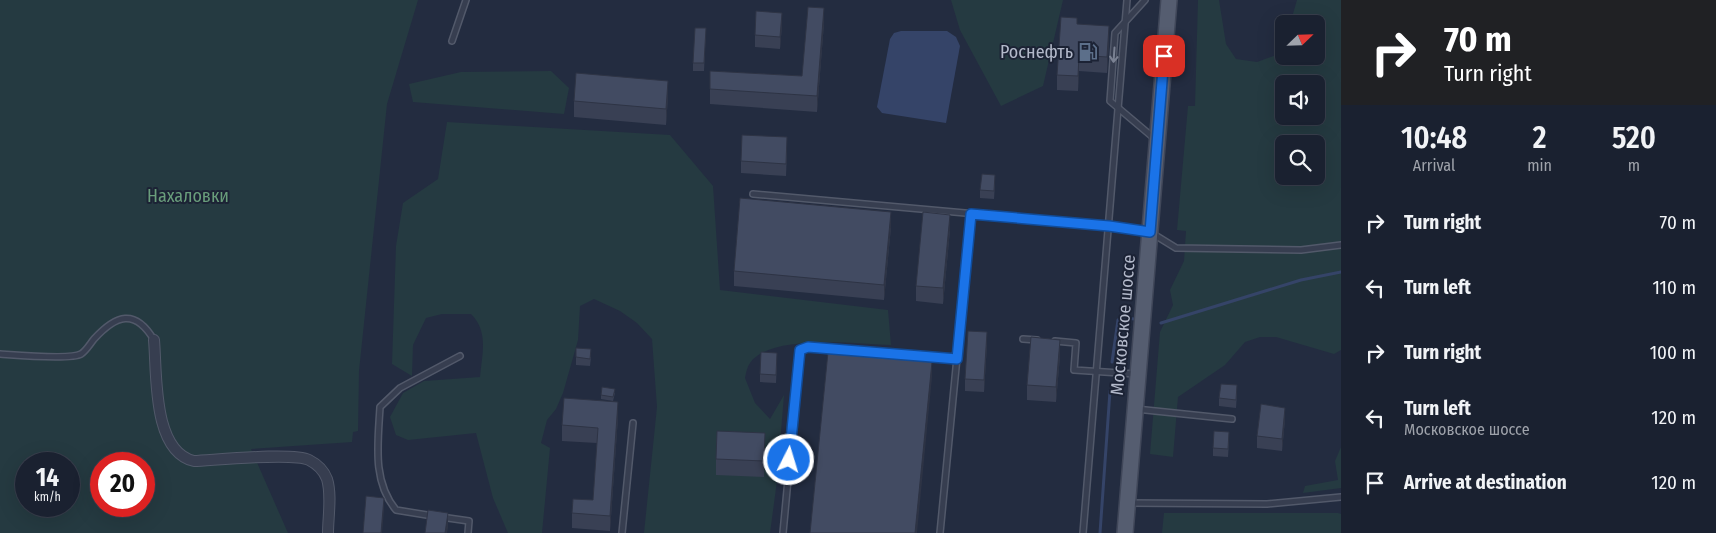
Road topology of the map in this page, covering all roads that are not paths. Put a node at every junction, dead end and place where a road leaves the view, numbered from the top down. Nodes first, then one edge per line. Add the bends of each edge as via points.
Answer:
1 (466, 0) edge
2 (1127, 0) edge
3 (1145, 0) edge
4 (1169, 0) edge
5 (1125, 21) junction
6 (452, 41) dead end
7 (1119, 108) junction
8 (1157, 141) junction
9 (753, 194) dead end
10 (971, 214) junction
11 (1109, 226) junction
12 (1150, 232) junction
13 (1341, 245) edge
14 (1023, 339) dead end
15 (154, 340) joint
16 (1040, 340) edge
17 (1049, 341) edge
18 (0, 354) edge
19 (460, 356) dead end
20 (957, 359) junction
21 (1095, 371) junction
22 (1138, 374) junction
23 (1135, 408) junction
24 (1232, 419) dead end
25 (633, 424) dead end
26 (1341, 497) edge
27 (1128, 503) junction
28 (328, 533) edge
29 (468, 533) edge
30 (622, 533) edge
31 (782, 533) edge
32 (940, 533) edge
33 (1082, 533) edge
34 (1125, 533) edge

1 - 6 lane
2 - 5 lane
3 - 5 lane
4 - 8 main road, Московское шоссе
5 - 7 lane
5 -> 7 lane via 1115,33 1110,101
7 - 8 lane
7 - 11 lane
8 - 12 main road, Московское шоссе
9 - 10 lane
10 - 11 lane
10 - 20 lane
11 - 12 lane
11 - 21 lane
12 - 13 lane via 1176,248 1301,250
12 - 22 main road, Московское шоссе
14 - 16 lane
15 - 18 lane via 146,327 134,318 120,318 103,330 81,354 67,357
15 - 28 street via 154,378 174,450 183,459 194,461 275,457 309,460 323,470 328,481
17 - 21 lane via 1076,343 1074,370
19 - 29 lane via 400,388 380,407 378,454 380,483 387,500 396,510 469,521
20 - 31 lane via 808,347 800,350
20 - 32 lane
21 - 22 lane
21 - 33 lane
22 - 23 main road, Московское шоссе
23 - 24 lane
23 - 27 main road, Московское шоссе
25 - 30 lane
26 - 27 lane via 1266,504
27 - 34 main road, Московское шоссе

